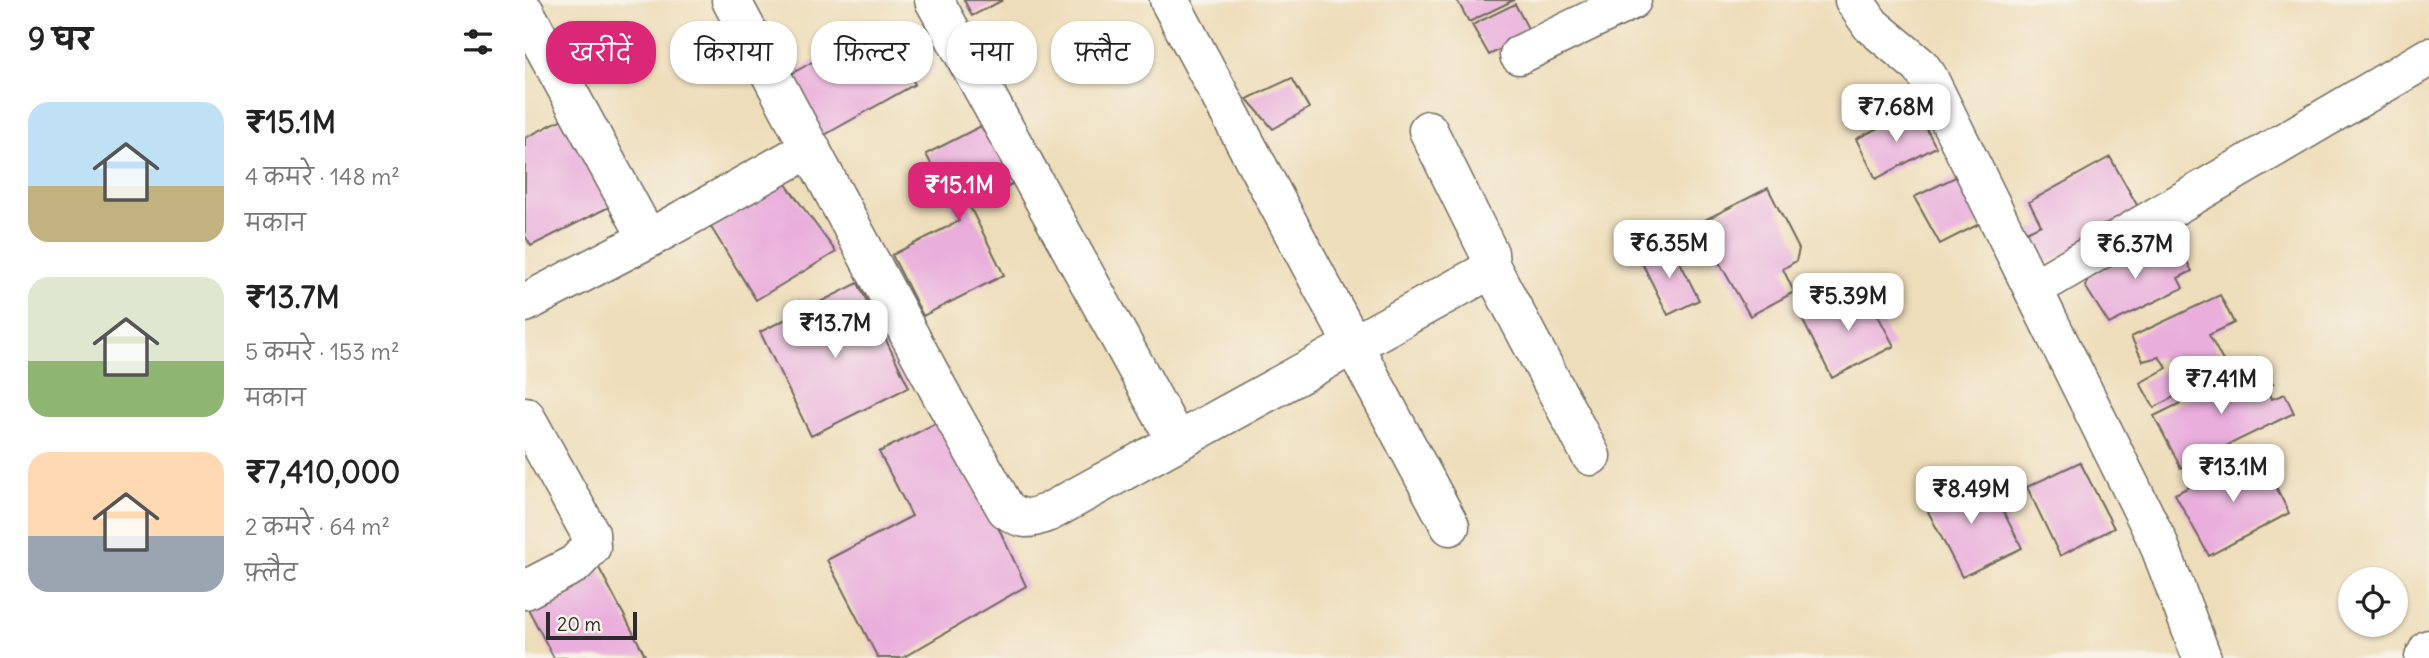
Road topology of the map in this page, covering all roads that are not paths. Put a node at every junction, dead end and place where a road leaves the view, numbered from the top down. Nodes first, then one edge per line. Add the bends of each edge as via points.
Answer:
1 (731, 0) edge
2 (934, 0) edge
3 (1169, 0) edge
4 (1632, 0) edge
5 (1854, 0) edge
6 (525, 12) edge
7 (1519, 55) dead end
8 (2429, 57) edge
9 (1428, 130) dead end
10 (811, 148) junction
11 (648, 239) junction
12 (1490, 265) junction
13 (2033, 289) junction
14 (525, 303) edge
15 (1352, 345) junction
16 (525, 416) edge
17 (1177, 442) junction
18 (1591, 456) dead end
19 (1450, 526) dead end
20 (525, 590) edge
21 (2429, 649) edge
22 (2202, 658) edge
23 (2424, 658) edge

1 - 10 street
2 - 17 street
3 - 15 street
4 - 7 street
5 - 13 street via 1871,25 1928,77
6 - 11 street
8 - 13 street
9 - 12 street via 1489,253
10 - 11 street
10 - 17 street via 1006,509 1019,518 1031,519 1049,512
11 - 14 street
12 - 15 street via 1486,272
12 - 18 street
13 - 22 street via 2158,542
15 - 17 street
15 - 19 street
16 - 20 street via 590,533 591,547 575,564
21 - 23 street

